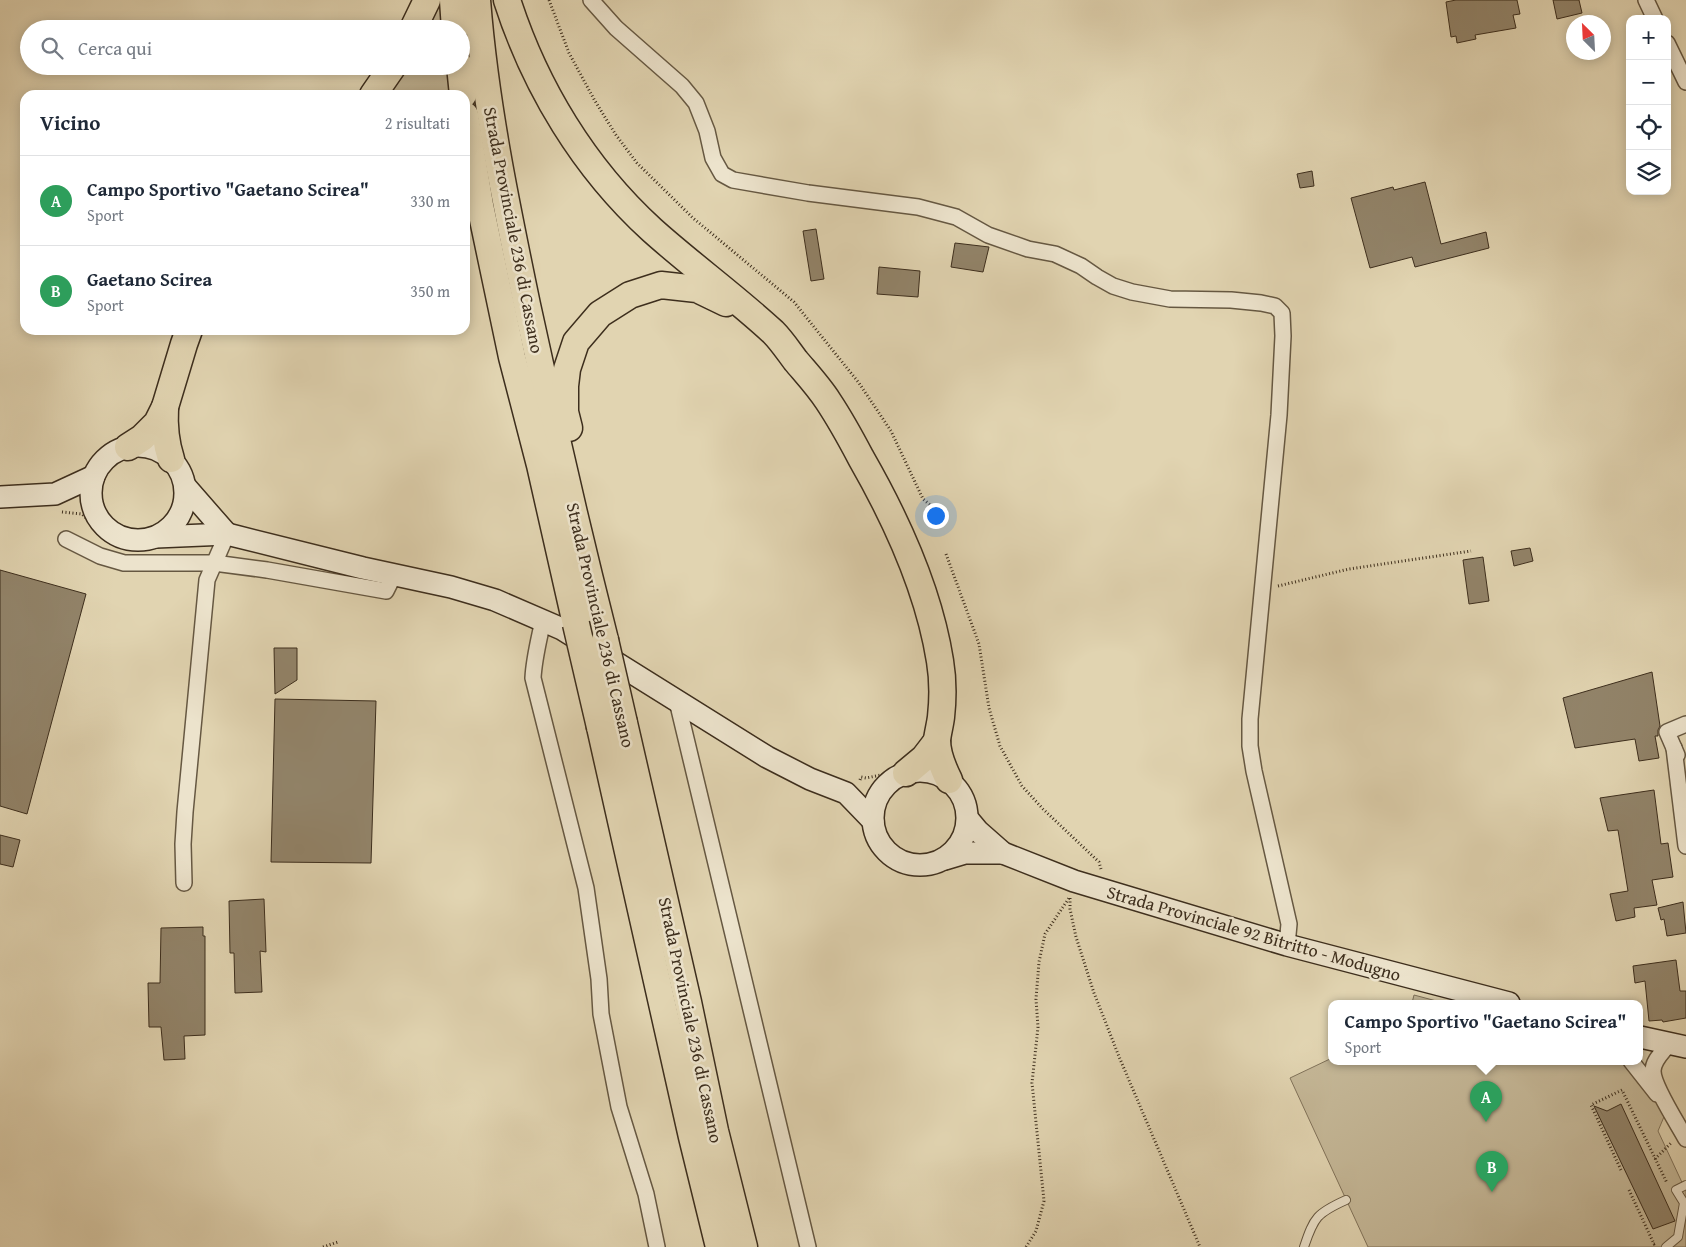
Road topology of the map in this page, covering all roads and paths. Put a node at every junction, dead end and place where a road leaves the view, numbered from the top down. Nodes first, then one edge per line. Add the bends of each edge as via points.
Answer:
1 (427, 0) edge
2 (453, 0) edge
3 (477, 0) edge
4 (507, 0) edge
5 (549, 0) edge
6 (591, 0) edge
7 (1646, 0) edge
8 (1654, 15) edge
9 (417, 20) edge
10 (454, 20) edge
11 (1671, 49) edge
12 (1683, 66) edge
13 (387, 75) edge
14 (461, 75) edge
15 (1686, 82) edge
16 (376, 90) edge
17 (462, 90) edge
18 (470, 145) edge
19 (470, 230) edge
20 (775, 334) junction
21 (187, 335) edge
22 (164, 407) junction
23 (128, 447) junction
24 (171, 458) junction
25 (540, 465) junction
26 (94, 476) junction
27 (185, 486) junction
28 (0, 497) edge
29 (55, 503) junction
30 (936, 510) dead end
31 (95, 513) junction
32 (227, 534) junction
33 (156, 537) junction
34 (66, 539) dead end
35 (119, 545) dead end
36 (1471, 551) dead end
37 (946, 554) dead end
38 (214, 563) junction
39 (394, 575) junction
40 (1262, 589) junction
41 (543, 620) junction
42 (605, 640) junction
43 (676, 701) junction
44 (1686, 724) edge
45 (612, 725) junction
46 (937, 741) junction
47 (1674, 748) junction
48 (1686, 775) edge
49 (896, 779) junction
50 (956, 782) junction
51 (846, 793) junction
52 (972, 815) junction
53 (873, 821) junction
54 (1686, 846) edge
55 (1003, 853) junction
56 (945, 859) junction
57 (184, 883) dead end
58 (1101, 890) junction
59 (1287, 945) junction
60 (1498, 1000) edge
61 (1643, 1038) edge
62 (1678, 1046) edge
63 (1634, 1065) edge
64 (1667, 1107) junction
65 (1684, 1135) edge
66 (1656, 1158) junction
67 (1621, 1170) dead end
68 (1686, 1185) edge
69 (1670, 1189) dead end
70 (1629, 1190) dead end
71 (1346, 1200) dead end
72 (1660, 1241) dead end
73 (338, 1242) dead end
74 (323, 1247) edge
75 (657, 1247) edge
76 (719, 1247) edge
77 (744, 1247) edge
78 (808, 1247) edge
79 (1026, 1247) edge
80 (1200, 1247) edge
81 (1304, 1247) edge
82 (1666, 1247) edge

1 - 9 highway
2 - 10 highway
3 - 42 highway, Strada Provinciale 236 di Cassano via 489,108 505,200 539,362
4 - 20 highway via 535,72 558,114 618,196 651,229
5 - 30 path via 569,53 616,135 637,163 693,218 794,302 859,383 891,431 923,499
6 - 40 street via 696,103 713,158 722,174 733,180 918,207 956,217 988,235 1028,249 1055,254 1113,286 1132,292 1170,299 1231,300 1275,306 1282,313 1283,336
7 - 8 street
11 - 12 street
12 - 15 street
13 - 16 highway
14 - 17 highway, Strada Provinciale 236 di Cassano
18 - 25 highway, Strada Provinciale 236 di Cassano via 510,347
19 - 25 highway via 506,372
20 - 42 highway via 697,289 661,285 630,295 600,314 576,342 567,369 566,412 594,539
20 - 46 highway via 828,400 882,494 915,572 940,662 941,717
21 - 22 highway
22 - 23 highway via 157,423
22 - 24 highway
23 - 24 main road via 143,446
23 - 26 main road via 113,453
24 - 27 main road via 181,471
25 - 45 highway, Strada Provinciale 236 di Cassano, bridge via 576,624
26 - 29 main road
26 - 31 main road via 91,488
27 - 32 main road
27 - 33 main road via 180,516
28 - 29 main road
29 - 31 main road via 80,503
29 - 35 path via 67,512 82,514 110,542
31 - 33 main road via 115,534 128,539
32 - 33 main road
32 - 38 street
32 - 39 main road
34 - 38 street via 100,556 124,563
36 - 40 path via 1349,569
37 - 58 path via 979,644 989,708 1000,746 1022,786 1099,862 1103,876
38 - 39 street via 386,590
38 - 57 street via 207,580 186,802
39 - 41 main road via 451,587
40 - 59 street via 1250,746 1289,924
41 - 43 main road
41 - 75 street via 533,678 586,888 601,1014 619,1107 646,1194
42 - 45 highway, Strada Provinciale 236 di Cassano, bridge
43 - 51 main road via 767,757
43 - 78 street
44 - 47 street via 1667,732
45 - 76 highway, Strada Provinciale 236 di Cassano via 692,1137
45 - 77 highway, Strada Provinciale 236 di Cassano via 688,1002
46 - 49 highway via 924,758
46 - 50 highway via 940,758
47 - 48 street
47 - 54 street
49 - 50 main road via 921,770
49 - 51 main road via 867,791
49 - 53 main road via 878,795
50 - 52 main road
50 - 52 path via 968,789
51 - 53 main road
52 - 55 main road via 978,831
52 - 56 main road via 957,848
53 - 56 main road via 876,837 898,860 914,865
55 - 56 main road via 965,853
55 - 58 main road, Strada Provinciale 92 Bitritto - Modugno
58 - 59 main road, Strada Provinciale 92 Bitritto - Modugno
59 - 60 main road, Strada Provinciale 92 Bitritto - Modugno
61 - 62 main road
62 - 64 street via 1656,1061 1653,1072
63 - 64 street
64 - 65 street
65 - 66 path
66 - 67 path via 1622,1090 1591,1106
66 - 69 path
68 - 82 lane via 1676,1190 1684,1203 1678,1237
70 - 72 path via 1654,1244
71 - 81 lane via 1322,1212 1312,1223
73 - 74 path
79 - 80 path via 1036,1230 1044,1201 1032,1082 1038,1027 1039,962 1045,934 1070,895 1076,937 1094,993

